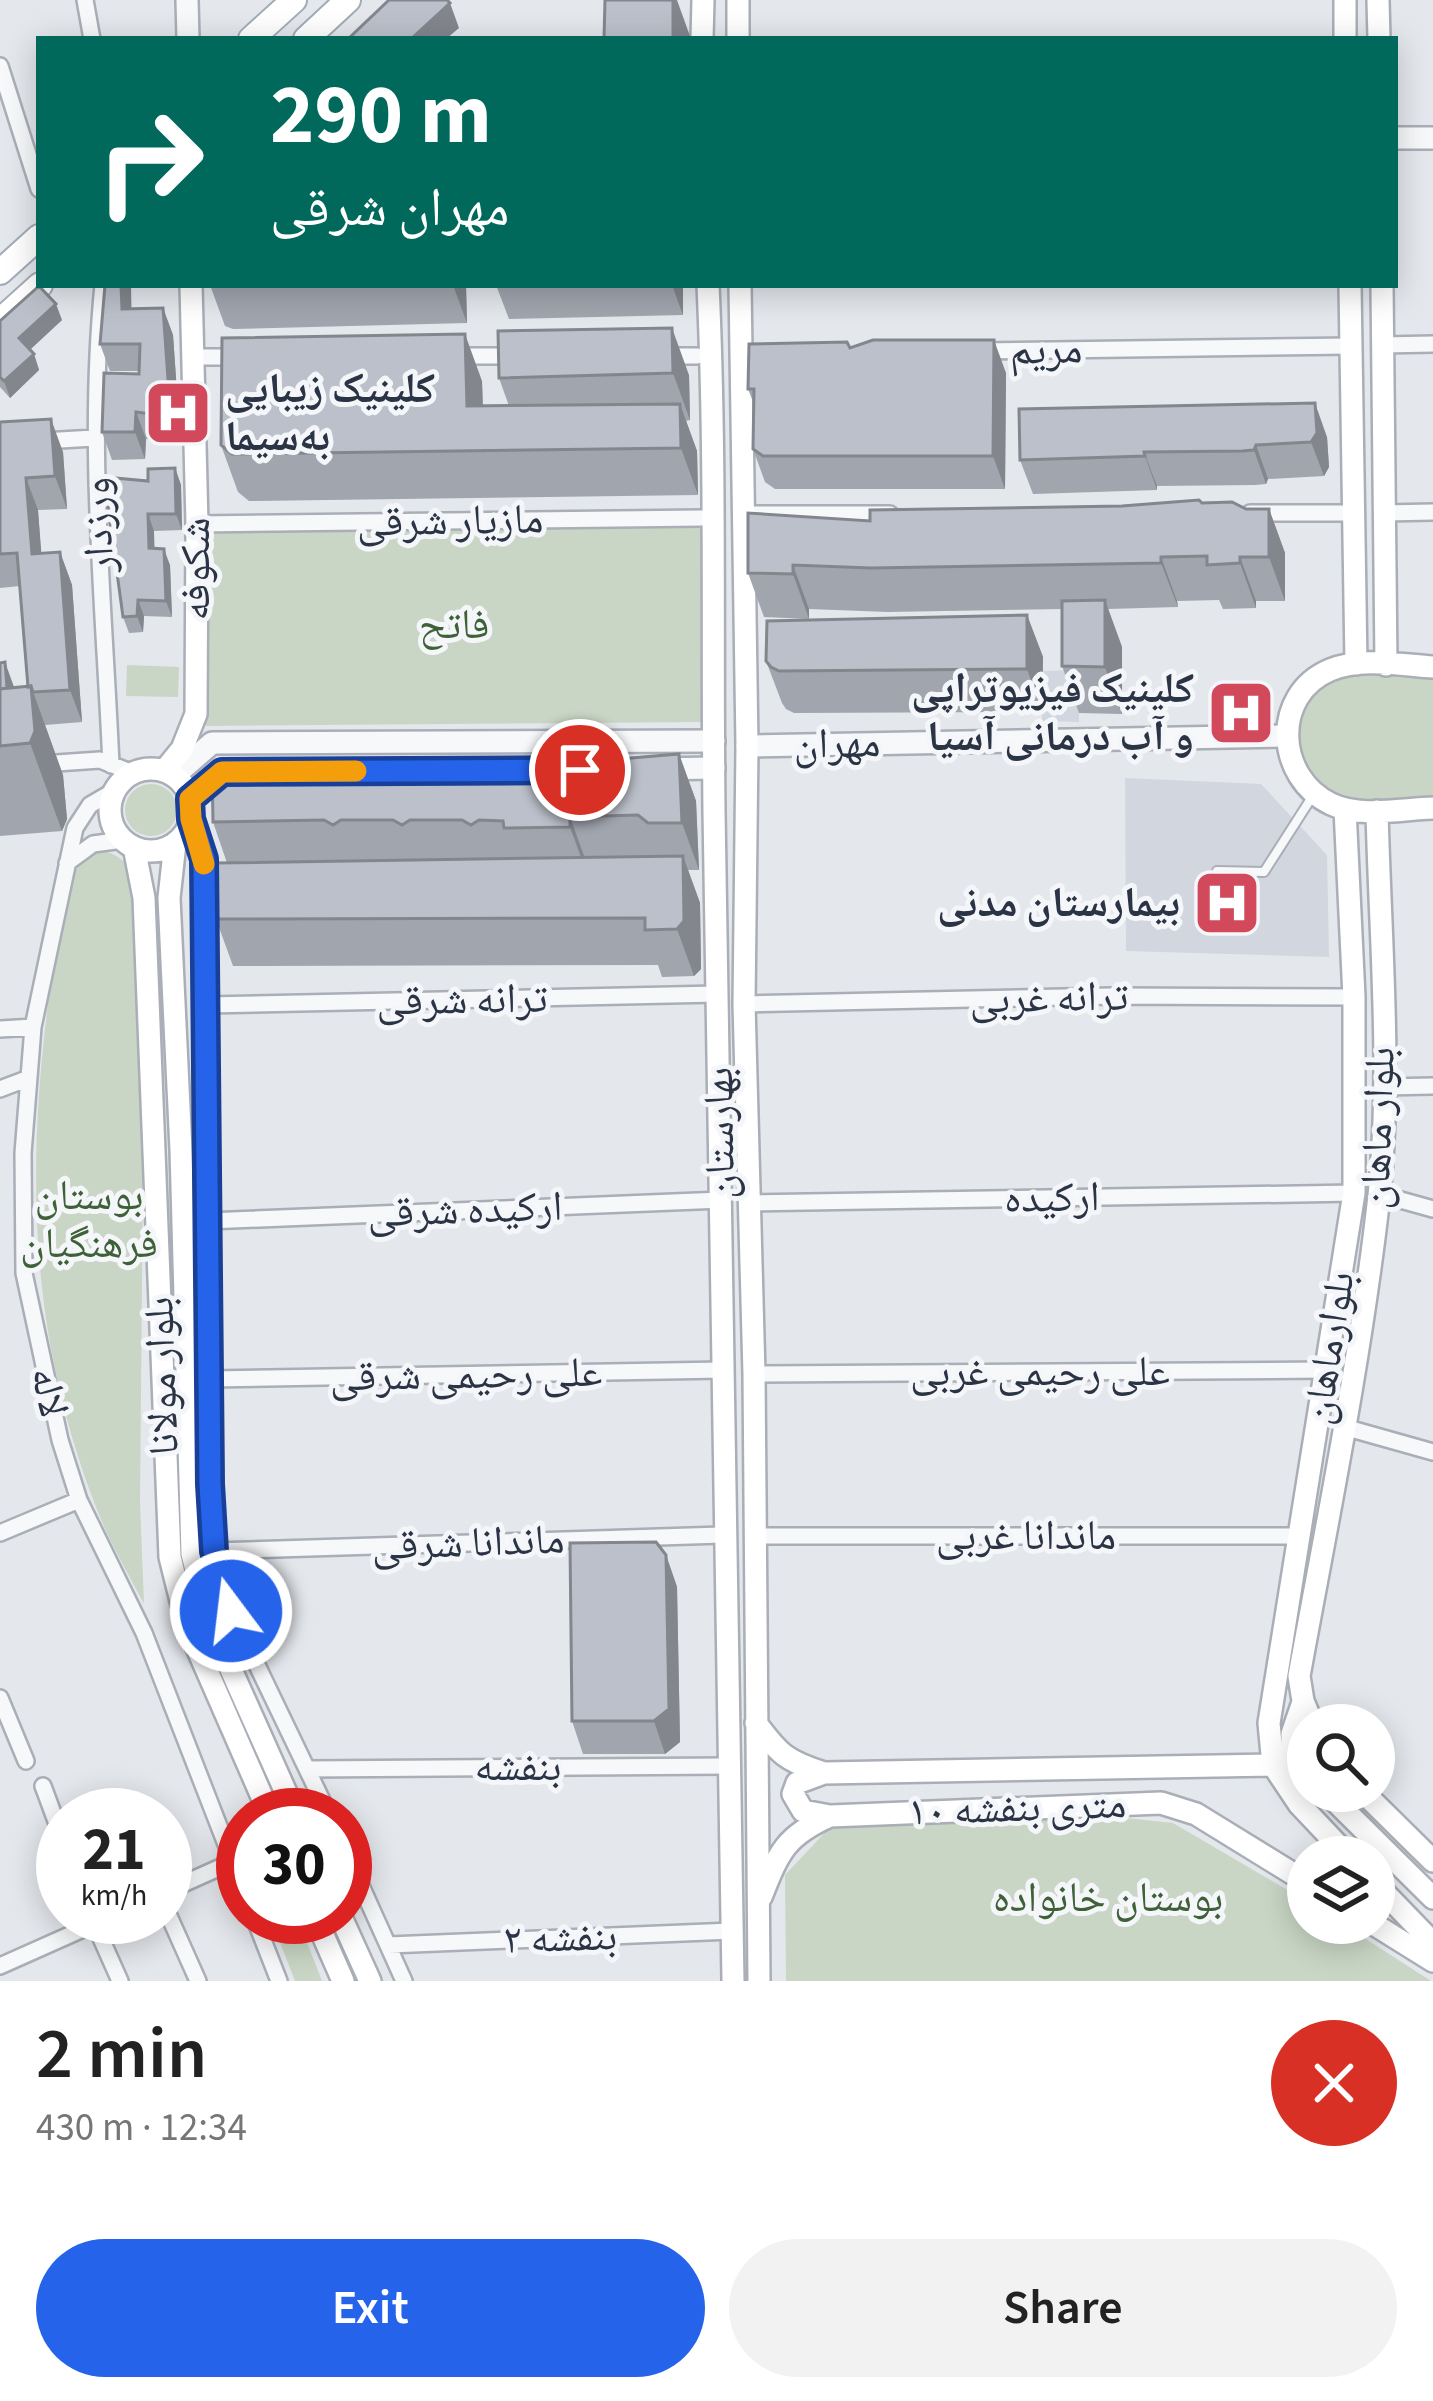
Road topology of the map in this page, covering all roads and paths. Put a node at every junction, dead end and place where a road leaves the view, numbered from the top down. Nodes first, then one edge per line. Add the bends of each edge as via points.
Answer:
1 (85, 0) edge
2 (187, 0) edge
3 (294, 0) edge
4 (348, 0) edge
5 (703, 0) edge
6 (738, 0) edge
7 (1345, 0) edge
8 (1378, 0) edge
9 (91, 36) edge
10 (188, 36) edge
11 (254, 36) edge
12 (309, 36) edge
13 (702, 36) edge
14 (738, 36) edge
15 (1345, 36) edge
16 (1379, 36) edge
17 (0, 66) edge
18 (1398, 138) edge
19 (1433, 138) edge
20 (36, 180) edge
21 (36, 240) edge
22 (0, 272) edge
23 (37, 288) edge
24 (103, 288) edge
25 (191, 288) edge
26 (708, 288) edge
27 (740, 288) edge
28 (1349, 288) edge
29 (1382, 288) edge
30 (0, 321) edge
31 (1433, 344) edge
32 (1382, 345) junction
33 (1351, 346) junction
34 (952, 352) edge
35 (741, 355) junction
36 (764, 355) edge
37 (432, 356) edge
38 (527, 356) edge
39 (636, 356) edge
40 (697, 356) dead end
41 (193, 357) junction
42 (265, 357) edge
43 (94, 438) junction
44 (23, 443) edge
45 (1433, 512) edge
46 (1236, 513) edge
47 (1354, 513) junction
48 (1384, 513) junction
49 (743, 514) junction
50 (907, 514) edge
51 (703, 518) dead end
52 (197, 524) junction
53 (1356, 664) junction
54 (1386, 665) junction
55 (1433, 667) edge
56 (1286, 736) junction
57 (714, 741) junction
58 (29, 745) edge
59 (747, 746) junction
60 (714, 768) junction
61 (122, 769) junction
62 (643, 769) edge
63 (316, 771) edge
64 (169, 774) junction
65 (114, 791) junction
66 (1315, 793) junction
67 (1433, 808) edge
68 (191, 809) junction
69 (1346, 809) junction
70 (1377, 811) junction
71 (175, 843) junction
72 (128, 844) junction
73 (65, 865) junction
74 (1217, 871) dead end
75 (717, 994) junction
76 (1354, 997) junction
77 (745, 1004) junction
78 (207, 1005) junction
79 (33, 1027) junction
80 (0, 1029) edge
81 (29, 1078) junction
82 (1433, 1086) edge
83 (1383, 1087) junction
84 (0, 1089) edge
85 (1354, 1193) junction
86 (1379, 1194) junction
87 (722, 1200) junction
88 (750, 1203) junction
89 (1433, 1209) edge
90 (208, 1221) junction
91 (723, 1370) junction
92 (1326, 1370) junction
93 (754, 1373) junction
94 (210, 1379) junction
95 (1344, 1427) junction
96 (1433, 1452) edge
97 (79, 1500) junction
98 (0, 1533) edge
99 (722, 1535) junction
100 (755, 1536) junction
101 (1297, 1536) junction
102 (214, 1551) junction
103 (0, 1698) edge
104 (1303, 1701) junction
105 (1302, 1704) edge
106 (1304, 1704) edge
107 (755, 1722) junction
108 (1287, 1753) edge
109 (26, 1760) dead end
110 (728, 1766) junction
111 (1287, 1766) edge
112 (308, 1769) junction
113 (824, 1772) junction
114 (258, 1788) edge
115 (284, 1788) edge
116 (317, 1788) edge
117 (1307, 1812) edge
118 (1346, 1812) edge
119 (1383, 1812) edge
120 (830, 1816) junction
121 (216, 1820) edge
122 (1329, 1836) edge
123 (1433, 1861) edge
124 (1287, 1870) edge
125 (1433, 1898) edge
126 (1395, 1903) edge
127 (372, 1908) edge
128 (756, 1908) junction
129 (732, 1930) junction
130 (1395, 1937) edge
131 (1433, 1942) edge
132 (46, 1944) edge
133 (107, 1944) edge
134 (182, 1944) edge
135 (265, 1944) edge
136 (327, 1944) edge
137 (353, 1944) edge
138 (389, 1945) junction
139 (1433, 1961) edge
140 (0, 1966) edge
141 (7, 1981) edge
142 (120, 1981) edge
143 (198, 1981) edge
144 (279, 1981) edge
145 (343, 1981) edge
146 (370, 1981) edge
147 (404, 1981) edge
148 (733, 1981) edge
149 (759, 1981) edge

1 - 9 street
2 - 10 street
3 - 11 main road
4 - 12 main road
5 - 13 main road
6 - 14 main road
7 - 15 main road
8 - 16 main road
17 - 20 street
18 - 19 street
21 - 22 main road
23 - 30 main road
24 - 43 street, ورزدار
25 - 41 main road, شکوفه
26 - 57 main road, بهارستان
27 - 35 main road, بهارستان
28 - 33 main road
29 - 32 main road
31 - 32 street
32 - 48 main road
33 - 34 street, مریم
33 - 47 main road
35 - 36 street
35 - 49 main road, بهارستان
37 - 38 street
39 - 40 street
41 - 42 street
41 - 52 main road, شکوفه
43 - 44 street
43 - 61 street, ورزدار
45 - 48 street
46 - 47 street
47 - 53 main road
48 - 54 main road
49 - 50 street
49 - 59 main road, بهارستان
51 - 52 street, مازیار شرقی
52 - 64 main road, شکوفه via 196,714
53 - 54 main road
53 - 56 main road via 1307,686
54 - 55 main road
56 - 59 street, مهران
56 - 66 main road via 1291,763
57 - 60 main road, بهارستان
57 - 64 street via 212,743
58 - 61 street via 31,765 100,760
59 - 77 main road, بهارستان
60 - 62 street
60 - 75 main road, بهارستان
61 - 64 main road
61 - 65 main road
63 - 68 street via 222,772
64 - 68 main road
65 - 72 main road via 110,817
65 - 73 street, لاله via 81,815
66 - 69 main road
66 - 74 lane via 1264,872
67 - 70 main road
68 - 71 main road
68 - 78 street via 204,859
69 - 70 main road
69 - 76 main road, بلوارماهان
70 - 83 main road, بلوار ماهان
71 - 72 main road via 151,851
71 - 115 main road, بلوار مولانا via 169,898 192,1554 208,1618
72 - 73 street via 93,844
72 - 114 main road, بلوار مولانا via 144,898 170,1557 187,1625
73 - 79 street, لاله
75 - 78 street, ترانه شرقی
75 - 87 main road, بهارستان
76 - 77 street, ترانه غربی
76 - 85 main road, بلوارماهان
77 - 88 main road, بهارستان
78 - 90 street
79 - 80 street
79 - 81 street, لاله
81 - 84 street
81 - 97 street, لاله via 24,1273
82 - 83 street
83 - 86 main road, بلوار ماهان
85 - 88 street, ارکیده
85 - 92 main road, بلوارماهان
86 - 89 street
86 - 95 main road, بلوار ماهان
87 - 90 street, ارکیده شرقی
87 - 91 main road, بهارستان
88 - 93 main road, بهارستان
90 - 94 street
91 - 94 street, علی رحیمی شرقی
91 - 99 main road, بهارستان
92 - 93 street, علی رحیمی غربی
92 - 101 main road, بلوارماهان
93 - 100 main road, بهارستان
94 - 102 street
95 - 96 street
95 - 104 main road, بلوار ماهان via 1299,1676
97 - 98 street
97 - 121 street, لاله via 144,1633
99 - 102 street, ماندانا شرقی
99 - 110 main road, بهارستان
100 - 101 street, ماندانا غربی
100 - 107 main road, بهارستان
101 - 108 main road, بلوارماهان via 1269,1723
102 - 112 street via 231,1611
103 - 109 street
104 - 105 main road
104 - 106 main road, بلوار ماهان
107 - 113 main road, ۱۰ متری بنفشه via 778,1754
107 - 128 main road, بهارستان
110 - 112 street, بنفشه
110 - 129 main road, بهارستان
111 - 113 main road, ۱۰ متری بنفشه
112 - 116 street
113 - 120 main road via 797,1783 793,1794 803,1811
117 - 122 main road
118 - 125 main road
119 - 123 main road
120 - 124 main road, ۱۰ متری بنفشه via 1161,1803 1196,1814
120 - 128 main road via 788,1841
126 - 131 main road
127 - 138 street
128 - 149 main road, بهارستان
129 - 138 street, بنفشه ۲
129 - 148 main road, بهارستان
130 - 139 main road
132 - 140 street
133 - 142 street
134 - 143 street
135 - 144 street
136 - 145 main road
137 - 146 main road
138 - 147 street
140 - 141 street

